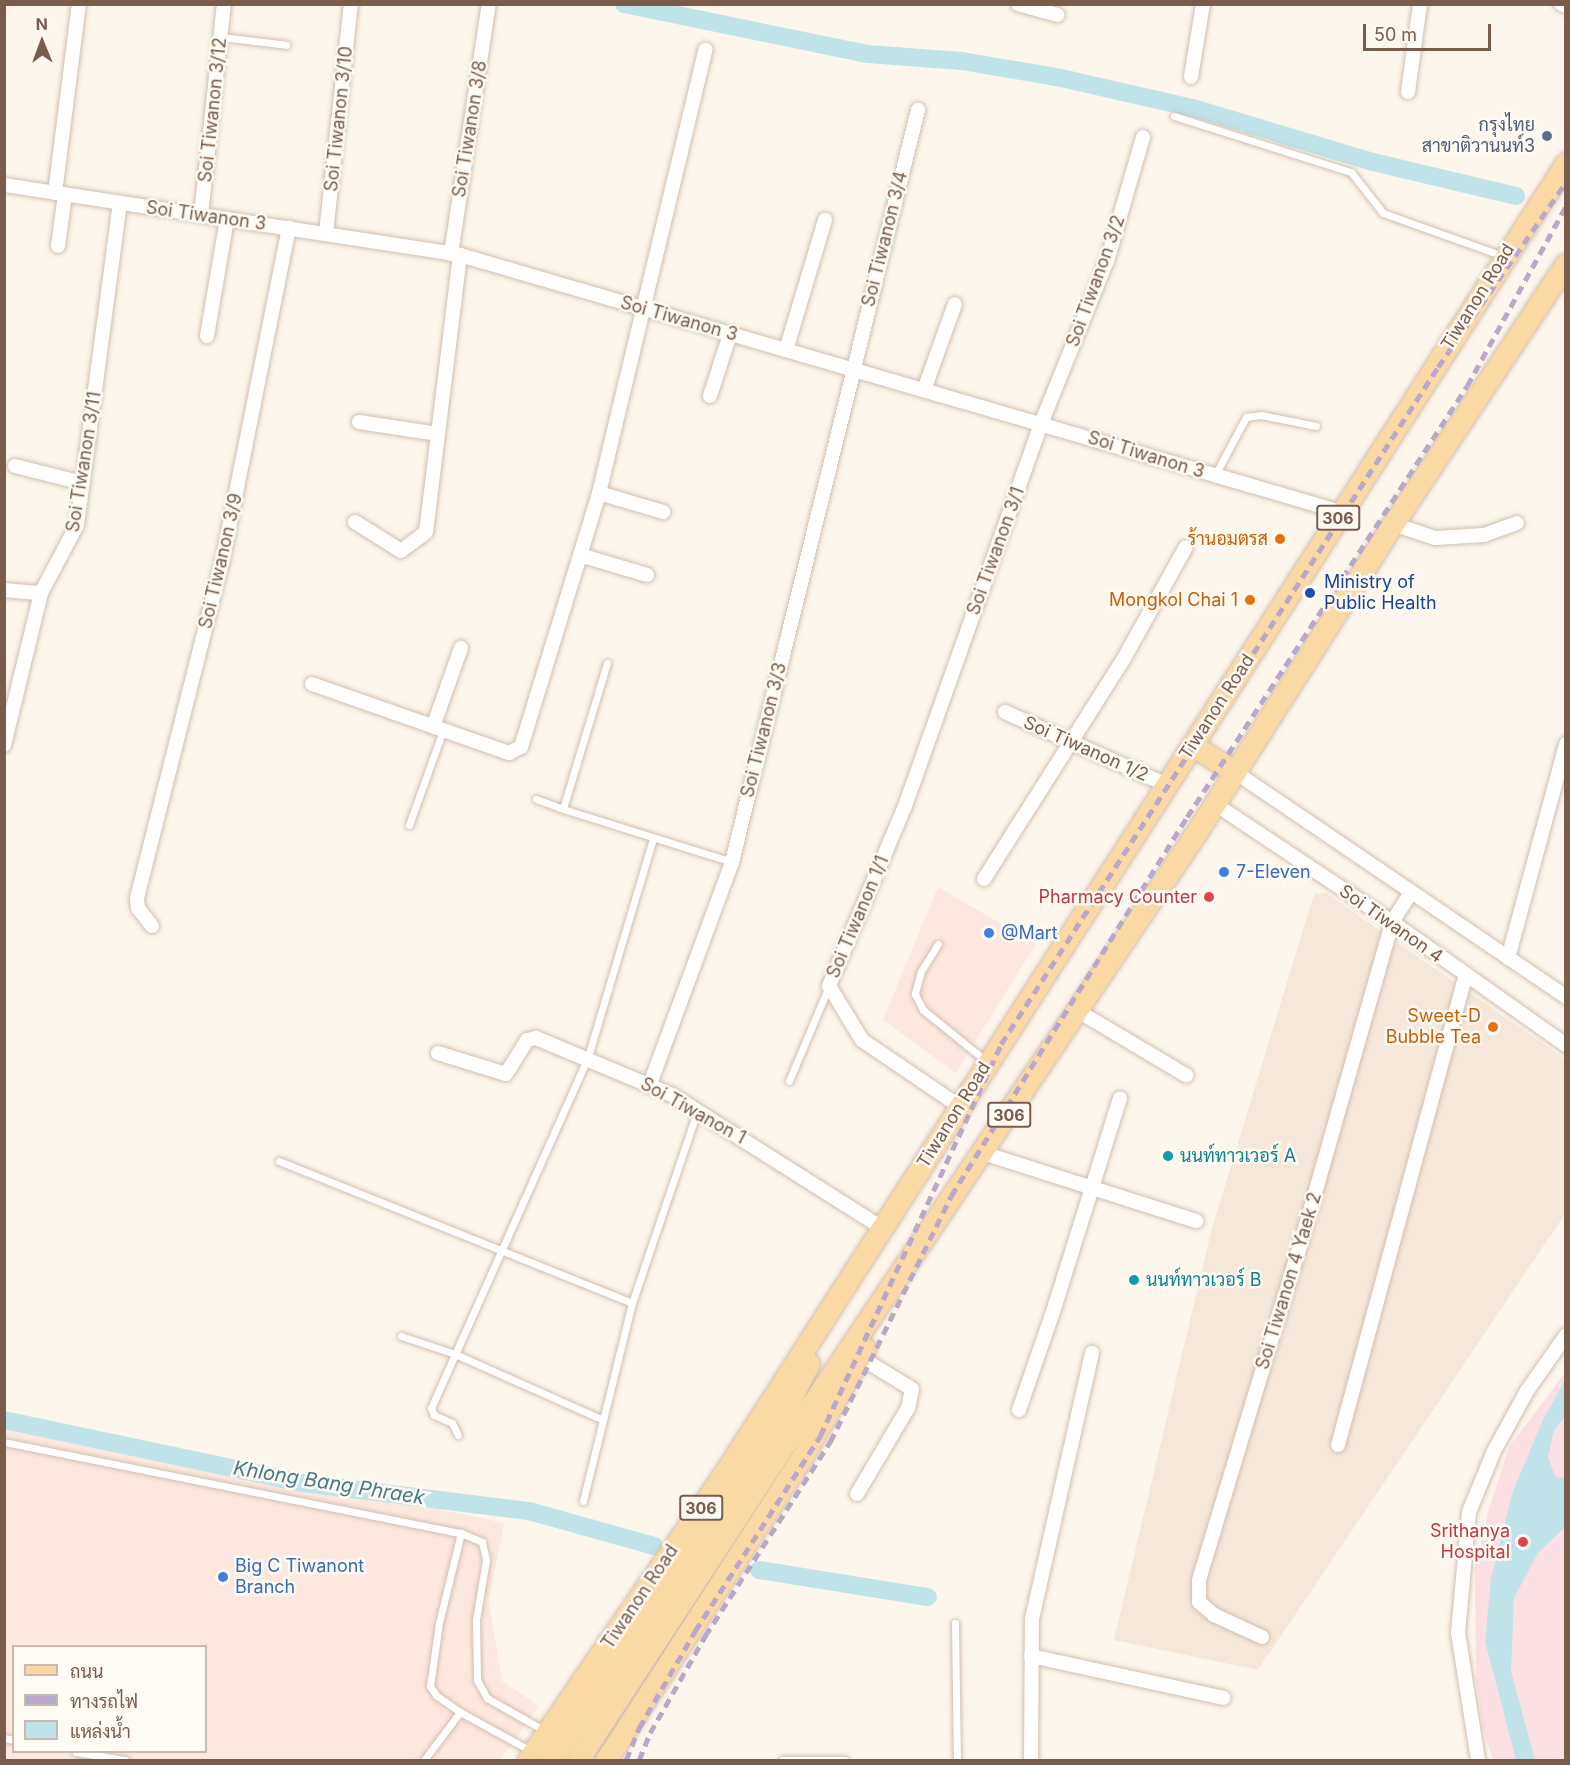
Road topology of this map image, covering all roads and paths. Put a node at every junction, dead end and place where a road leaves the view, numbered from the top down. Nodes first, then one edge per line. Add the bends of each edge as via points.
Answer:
1 (79, 4) edge
2 (224, 4) edge
3 (351, 4) edge
4 (489, 4) edge
5 (1018, 4) edge
6 (1203, 4) edge
7 (1420, 4) edge
8 (1561, 4) edge
9 (1566, 6) edge
10 (1058, 15) dead end
11 (221, 37) junction
12 (287, 45) dead end
13 (705, 50) dead end
14 (1191, 77) dead end
15 (1408, 92) dead end
16 (918, 110) dead end
17 (1174, 116) dead end
18 (1143, 137) dead end
19 (1566, 163) edge
20 (4, 186) edge
21 (60, 194) junction
22 (120, 203) junction
23 (201, 215) junction
24 (227, 219) junction
25 (825, 220) dead end
26 (289, 228) junction
27 (326, 233) junction
28 (58, 246) dead end
29 (455, 255) junction
30 (1503, 256) junction
31 (1563, 273) edge
32 (955, 304) dead end
33 (642, 308) junction
34 (730, 334) junction
35 (207, 336) dead end
36 (786, 350) junction
37 (853, 369) junction
38 (924, 390) junction
39 (711, 396) dead end
40 (358, 422) dead end
41 (1041, 424) junction
42 (1316, 426) dead end
43 (438, 434) junction
44 (15, 466) dead end
45 (1215, 475) junction
46 (82, 483) junction
47 (599, 494) junction
48 (663, 512) dead end
49 (1341, 512) junction
50 (355, 522) dead end
51 (1517, 523) dead end
52 (1393, 524) junction
53 (1186, 547) dead end
54 (580, 555) junction
55 (647, 575) dead end
56 (4, 590) edge
57 (41, 593) junction
58 (461, 648) dead end
59 (607, 663) dead end
60 (949, 677) joint
61 (312, 684) dead end
62 (1005, 712) dead end
63 (438, 729) junction
64 (1069, 742) junction
65 (1566, 744) edge
66 (4, 745) edge
67 (1192, 745) junction
68 (1235, 772) junction
69 (1167, 785) junction
70 (536, 799) dead end
71 (1215, 804) junction
72 (563, 809) junction
73 (409, 825) dead end
74 (653, 839) junction
75 (732, 862) junction
76 (984, 879) dead end
77 (1411, 893) junction
78 (1392, 922) junction
79 (152, 926) dead end
80 (938, 944) dead end
81 (1508, 958) junction
82 (1465, 977) junction
83 (829, 986) junction
84 (1566, 997) edge
85 (1078, 1011) junction
86 (1566, 1045) edge
87 (438, 1053) dead end
88 (587, 1060) junction
89 (988, 1062) junction
90 (1186, 1075) dead end
91 (789, 1081) dead end
92 (650, 1083) junction
93 (1120, 1098) dead end
94 (959, 1106) junction
95 (698, 1112) junction
96 (983, 1153) junction
97 (279, 1161) dead end
98 (1092, 1190) junction
99 (1196, 1221) dead end
100 (882, 1228) junction
101 (502, 1248) junction
102 (868, 1250) junction
103 (632, 1303) junction
104 (880, 1308) junction
105 (1566, 1335) edge
106 (401, 1336) dead end
107 (1566, 1349) edge
108 (1092, 1353) dead end
109 (454, 1354) junction
110 (861, 1358) junction
111 (1550, 1362) junction
112 (1018, 1410) dead end
113 (603, 1420) junction
114 (458, 1434) dead end
115 (4, 1442) edge
116 (1338, 1445) dead end
117 (857, 1494) dead end
118 (583, 1501) dead end
119 (461, 1533) junction
120 (955, 1623) dead end
121 (1262, 1637) dead end
122 (1031, 1656) junction
123 (1222, 1698) dead end
124 (460, 1712) junction
125 (585, 1731) junction
126 (547, 1732) junction
127 (81, 1753) edge
128 (530, 1756) edge
129 (125, 1761) edge
130 (424, 1761) edge
131 (553, 1761) edge
132 (578, 1761) edge
133 (606, 1761) edge
134 (782, 1761) edge
135 (844, 1761) edge
136 (957, 1761) edge
137 (1031, 1761) edge
138 (1478, 1761) edge

1 - 21 street
2 - 11 street, Soi Tiwanon 3/12
3 - 27 street, Soi Tiwanon 3/10
4 - 29 street, Soi Tiwanon 3/8
5 - 10 street
6 - 14 street
7 - 15 street
8 - 9 street
11 - 12 lane
11 - 23 street, Soi Tiwanon 3/12
13 - 33 street
16 - 37 street, Soi Tiwanon 3/4
17 - 30 lane via 1351,172 1383,213
18 - 41 street, Soi Tiwanon 3/2 via 1107,261
19 - 30 main road, Tiwanon Road / 306
20 - 21 street, Soi Tiwanon 3
21 - 22 street, Soi Tiwanon 3
21 - 28 street
22 - 23 street, Soi Tiwanon 3
22 - 46 street, Soi Tiwanon 3/11
23 - 24 street, Soi Tiwanon 3
24 - 26 street, Soi Tiwanon 3
24 - 35 street
25 - 36 street
26 - 27 street, Soi Tiwanon 3
26 - 79 street, Soi Tiwanon 3/9 via 223,558 138,891 138,908
27 - 29 street, Soi Tiwanon 3
29 - 33 street, Soi Tiwanon 3
29 - 43 street, Soi Tiwanon 3/8
30 - 49 main road, Tiwanon Road / 306
31 - 52 main road, Tiwanon Road / 306
32 - 38 street
33 - 34 street, Soi Tiwanon 3
33 - 47 street
34 - 36 street, Soi Tiwanon 3
34 - 39 street
36 - 37 street, Soi Tiwanon 3
37 - 38 street, Soi Tiwanon 3
37 - 75 street, Soi Tiwanon 3/3
38 - 41 street, Soi Tiwanon 3
40 - 43 street
41 - 45 street, Soi Tiwanon 3
41 - 60 street, Soi Tiwanon 3/1
42 - 45 lane via 1260,415 1246,417
43 - 50 street, Soi Tiwanon 3/8 via 423,534 401,551
44 - 46 street
45 - 49 street, Soi Tiwanon 3
46 - 57 street, Soi Tiwanon 3/11 via 74,536
47 - 48 street
47 - 54 street
49 - 67 main road, Tiwanon Road / 306
51 - 52 street via 1484,535 1435,538
52 - 68 main road, Tiwanon Road / 306
53 - 64 street via 1123,660
54 - 55 street
54 - 63 street via 521,747 509,753
56 - 57 street
57 - 66 street, Soi Tiwanon 3/11
58 - 63 street
59 - 72 lane
60 - 83 street, Soi Tiwanon 1/1 via 905,806
61 - 63 street
62 - 64 street, Soi Tiwanon 1/2
63 - 73 lane
64 - 69 street, Soi Tiwanon 1/2
64 - 76 street
65 - 81 street
67 - 68 main road
67 - 69 main road, Tiwanon Road / 306
68 - 71 main road, Tiwanon Road / 306
68 - 77 street, Soi Tiwanon 4
69 - 89 main road, Tiwanon Road / 306
70 - 72 lane
71 - 78 street, Soi Tiwanon 4
71 - 85 main road, Tiwanon Road / 306
72 - 74 lane
74 - 75 lane
74 - 88 lane
75 - 92 street, Soi Tiwanon 3/3
77 - 78 street, Soi Tiwanon 4 Yaek 2
77 - 81 street, Soi Tiwanon 4
78 - 82 street, Soi Tiwanon 4
78 - 121 street, Soi Tiwanon 4 Yaek 2 via 1298,1253 1198,1580 1199,1602 1214,1615
80 - 89 lane via 921,971 915,994 923,1010
81 - 84 street, Soi Tiwanon 4
82 - 86 street, Soi Tiwanon 4
82 - 116 street
83 - 91 lane
83 - 94 street, Soi Tiwanon 1/1 via 862,1040
85 - 90 street
85 - 96 main road, Tiwanon Road / 306
87 - 88 street, Soi Tiwanon 1 via 506,1074 527,1040 536,1038
88 - 92 street, Soi Tiwanon 1
88 - 101 lane
89 - 94 main road, Tiwanon Road / 306
92 - 95 street, Soi Tiwanon 1
93 - 98 street
94 - 100 main road, Tiwanon Road / 306
95 - 100 street, Soi Tiwanon 1
95 - 103 lane
96 - 98 street
96 - 104 main road, Tiwanon Road / 306
97 - 101 lane
98 - 99 street
98 - 112 street
100 - 102 main road, Tiwanon Road / 306
101 - 103 lane
101 - 109 lane
102 - 125 main road, Tiwanon Road / 306 via 787,1406
102 - 126 main road, Tiwanon Road / 306 via 724,1474
103 - 113 lane
104 - 110 main road, Tiwanon Road / 306
104 - 125 main road, Tiwanon Road / 306
105 - 111 street
106 - 109 lane
107 - 111 street
108 - 122 street via 1036,1595
109 - 113 lane
109 - 114 lane via 431,1408 434,1414 452,1423
110 - 117 street via 912,1389 908,1408
110 - 133 main road, Tiwanon Road / 306
111 - 138 street via 1527,1391 1494,1451 1469,1512 1458,1633
113 - 118 lane
115 - 119 lane
119 - 124 lane via 439,1623 430,1686
119 - 126 lane via 482,1542 486,1560 476,1620 477,1680 487,1698
120 - 136 lane
122 - 123 street
122 - 137 street
124 - 128 lane
124 - 130 lane
125 - 131 main road, Tiwanon Road
125 - 132 main road, Tiwanon Road
126 - 128 main road, Tiwanon Road / 306
127 - 129 lane
134 - 135 lane

